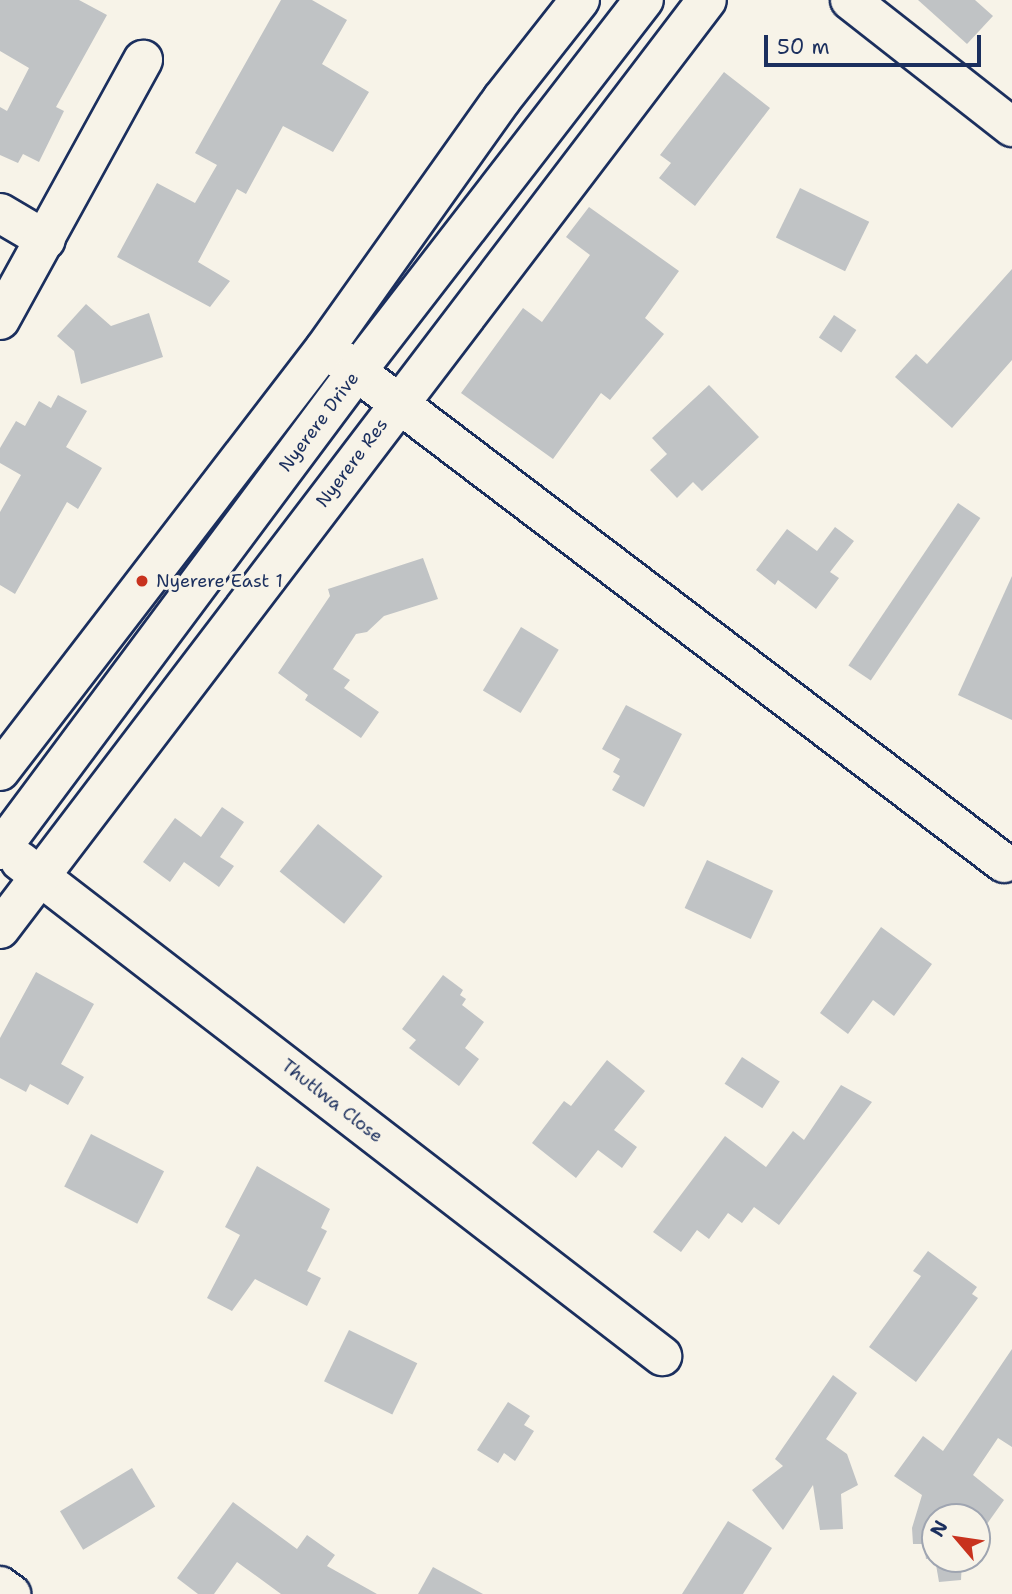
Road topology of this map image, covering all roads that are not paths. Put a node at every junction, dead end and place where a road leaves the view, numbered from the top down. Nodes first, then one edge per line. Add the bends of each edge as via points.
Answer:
1 (580, 0) edge
2 (644, 0) edge
3 (707, 0) edge
4 (850, 0) edge
5 (143, 60) dead end
6 (1012, 127) edge
7 (0, 213) edge
8 (46, 240) junction
9 (0, 320) edge
10 (325, 348) junction
11 (357, 371) junction
12 (397, 403) junction
13 (3, 762) edge
14 (0, 849) edge
15 (1003, 863) dead end
16 (40, 874) junction
17 (0, 929) edge
18 (662, 1356) dead end
19 (0, 1586) edge
20 (11, 1594) edge

1 - 10 street via 502,99
2 - 11 street, Nyerere Drive
3 - 12 street, Nyerere Res
4 - 6 street
5 - 8 street
7 - 8 street
8 - 9 street
10 - 11 street
10 - 13 street
11 - 12 street
11 - 14 street, Nyerere Drive
12 - 15 street
12 - 16 street, Nyerere Res
14 - 16 street, Thutlwa Close
16 - 17 street, Nyerere Res
16 - 18 street, Thutlwa Close
19 - 20 street

